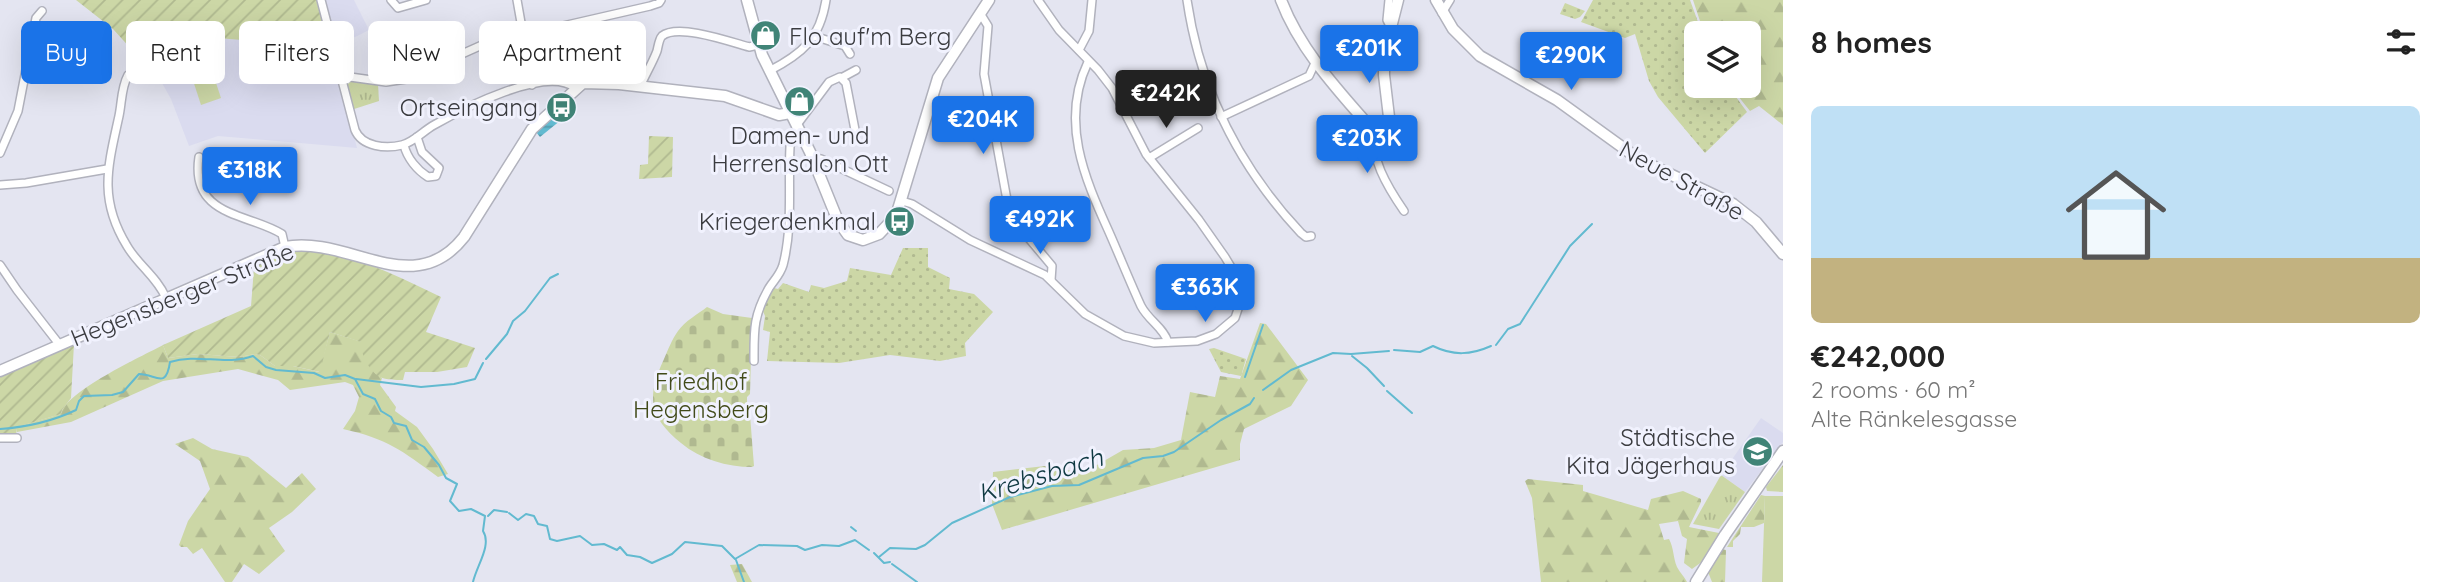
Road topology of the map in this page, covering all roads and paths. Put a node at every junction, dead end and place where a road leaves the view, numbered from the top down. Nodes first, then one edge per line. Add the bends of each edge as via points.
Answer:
1 (321, 0) edge
2 (426, 0) edge
3 (517, 0) edge
4 (661, 0) edge
5 (747, 0) edge
6 (989, 0) edge
7 (1038, 0) edge
8 (1092, 0) edge
9 (1188, 0) edge
10 (1281, 0) edge
11 (1389, 0) edge
12 (1398, 0) edge
13 (1436, 0) edge
14 (1450, 0) edge
15 (826, 1) edge
16 (393, 4) edge
17 (43, 12) dead end
18 (980, 13) junction
19 (1442, 13) junction
20 (326, 21) edge
21 (520, 21) edge
22 (587, 21) edge
23 (1391, 28) junction
24 (814, 36) junction
25 (758, 45) junction
26 (479, 46) edge
27 (1079, 50) junction
28 (850, 54) dead end
29 (1316, 61) junction
30 (1088, 62) junction
31 (769, 71) junction
32 (856, 71) dead end
33 (354, 78) edge
34 (843, 78) junction
35 (126, 79) edge
36 (343, 84) edge
37 (532, 85) joint
38 (640, 87) junction
39 (575, 88) junction
40 (790, 113) junction
41 (1221, 117) junction
42 (1372, 126) junction
43 (797, 128) junction
44 (1198, 128) dead end
45 (856, 135) dead end
46 (416, 137) junction
47 (404, 145) junction
48 (0, 153) edge
49 (200, 157) dead end
50 (813, 158) junction
51 (1149, 158) junction
52 (107, 169) junction
53 (0, 186) edge
54 (889, 191) dead end
55 (902, 201) junction
56 (1404, 211) dead end
57 (1311, 236) dead end
58 (285, 247) junction
59 (1783, 254) edge
60 (0, 265) edge
61 (1051, 280) junction
62 (166, 298) junction
63 (1168, 342) junction
64 (59, 344) junction
65 (754, 361) dead end
66 (0, 371) edge
67 (0, 438) edge
68 (17, 438) dead end
69 (1782, 455) edge
70 (1696, 582) edge

1 - 20 street
2 - 16 street
3 - 21 street
4 - 22 street
5 - 25 street
6 - 18 street
7 - 27 street
8 - 27 street via 1089,29
9 - 41 street via 1200,61
10 - 29 street
11 - 23 street
12 - 23 street
13 - 19 street, Neue Straße
14 - 19 street
15 - 24 street
17 - 48 street via 36,18 18,111
18 - 55 street via 938,78
18 - 61 street via 988,26 984,74 1006,195 1021,229 1051,264
19 - 59 street, Neue Straße via 1487,61 1557,100 1647,164 1733,204 1756,222
23 - 42 street via 1383,68 1389,117 1382,126
24 - 28 street via 845,46
24 - 31 street via 796,57
25 - 31 street
25 - 38 street via 690,32 664,35
26 - 33 street via 406,79 386,82
27 - 30 street
29 - 41 street via 1309,76
29 - 42 street
30 - 51 street via 1115,93
30 - 63 street via 1075,117 1080,161 1141,306
31 - 40 street
32 - 34 street
34 - 43 street via 830,82
34 - 45 street
35 - 52 street
36 - 47 street via 357,135 366,143
37 - 39 street via 565,82
37 - 46 street via 469,106
38 - 39 street via 586,83
38 - 40 street via 729,97 779,115
39 - 58 street, Hegensberger Straße via 532,129 464,237 442,257 397,266 327,247
40 - 43 street
41 - 57 street via 1271,198 1301,233
42 - 56 street via 1379,168
43 - 50 street
43 - 65 street via 790,147 788,242 781,270 755,319
44 - 51 street
46 - 47 street
46 - 47 street via 422,152 439,168 436,176 422,173
49 - 58 street via 198,176 213,201 232,215 276,230
50 - 54 street
50 - 55 street via 838,221 853,238 877,236 892,222
51 - 63 street via 1204,225 1232,269 1242,298 1236,318 1213,336
52 - 53 street
52 - 62 street via 109,199 119,232
55 - 61 street
58 - 62 street, Hegensberger Straße
60 - 64 street
61 - 63 street via 1081,311 1109,329 1146,342
62 - 64 street, Hegensberger Straße
64 - 66 street, Hegensberger Straße
67 - 68 street
69 - 70 street

